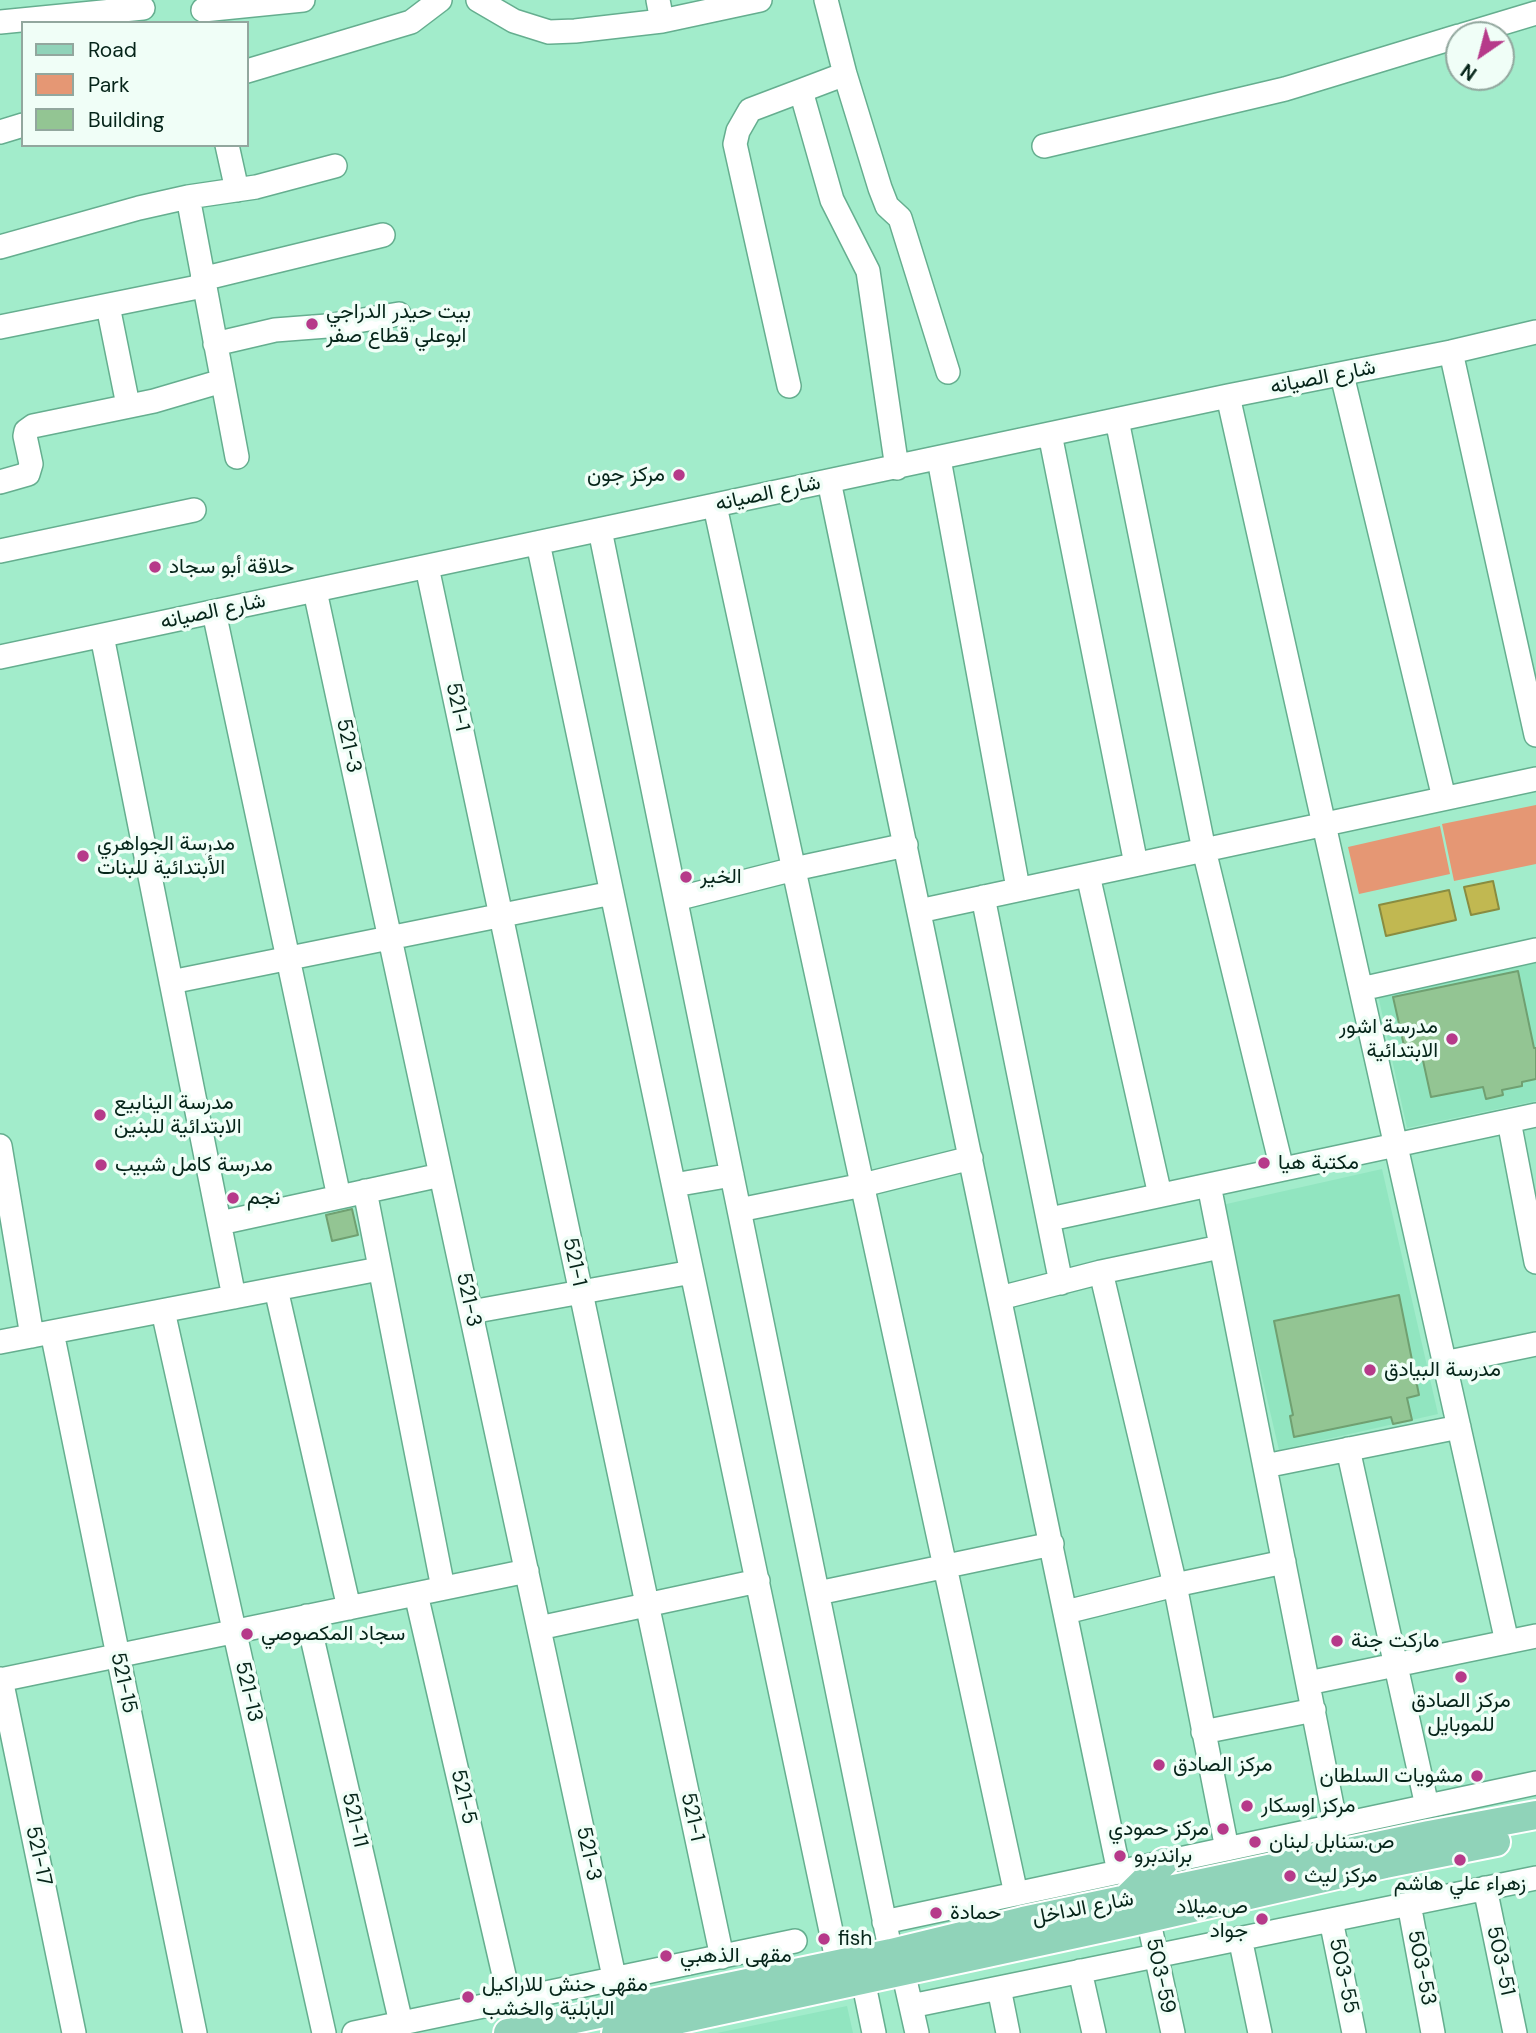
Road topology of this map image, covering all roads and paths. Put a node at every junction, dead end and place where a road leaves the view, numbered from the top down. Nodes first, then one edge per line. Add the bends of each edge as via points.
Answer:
1 (303, 0) edge
2 (440, 0) edge
3 (478, 0) edge
4 (760, 0) edge
5 (826, 0) edge
6 (102, 6) edge
7 (143, 8) dead end
8 (660, 10) edge
9 (203, 11) edge
10 (1536, 13) edge
11 (1510, 21) edge
12 (0, 22) edge
13 (1445, 41) edge
14 (248, 71) edge
15 (845, 74) junction
16 (801, 91) junction
17 (21, 126) edge
18 (0, 132) edge
19 (1044, 146) dead end
20 (227, 147) edge
21 (335, 166) dead end
22 (237, 190) junction
23 (188, 197) junction
24 (383, 235) dead end
25 (0, 247) edge
26 (203, 283) junction
27 (108, 306) junction
28 (399, 314) dead end
29 (0, 327) edge
30 (1536, 332) edge
31 (215, 344) junction
32 (1451, 352) junction
33 (948, 372) dead end
34 (1342, 375) junction
35 (222, 381) junction
36 (789, 386) dead end
37 (1228, 396) junction
38 (128, 405) junction
39 (1117, 420) junction
40 (1049, 435) junction
41 (237, 457) dead end
42 (939, 460) junction
43 (897, 468) junction
44 (829, 481) junction
45 (0, 482) edge
46 (715, 506) junction
47 (194, 510) dead end
48 (600, 530) junction
49 (538, 543) junction
50 (0, 551) edge
51 (427, 567) junction
52 (315, 591) junction
53 (214, 612) junction
54 (102, 636) junction
55 (0, 657) edge
56 (1536, 735) edge
57 (1536, 779) edge
58 (1444, 798) junction
59 (1324, 824) junction
60 (906, 845) junction
61 (1205, 850) junction
62 (1136, 864) junction
63 (794, 869) junction
64 (1088, 875) junction
65 (1018, 888) junction
66 (612, 893) junction
67 (982, 897) junction
68 (676, 899) junction
69 (919, 911) junction
70 (501, 915) junction
71 (390, 938) junction
72 (1536, 950) edge
73 (288, 958) junction
74 (171, 982) junction
75 (1361, 989) junction
76 (1536, 1115) edge
77 (1509, 1121) junction
78 (1396, 1145) junction
79 (0, 1146) edge
80 (971, 1158) junction
81 (1283, 1169) junction
82 (441, 1175) junction
83 (732, 1175) junction
84 (674, 1185) junction
85 (863, 1185) junction
86 (1209, 1185) junction
87 (365, 1191) junction
88 (1160, 1195) junction
89 (339, 1197) junction
90 (739, 1210) junction
91 (1050, 1219) junction
92 (220, 1223) junction
93 (1220, 1247) junction
94 (1536, 1262) edge
95 (379, 1269) junction
96 (692, 1272) junction
97 (1101, 1272) junction
98 (1061, 1283) junction
99 (276, 1289) junction
100 (581, 1292) junction
101 (234, 1297) junction
102 (1000, 1298) junction
103 (163, 1311) junction
104 (471, 1312) junction
105 (42, 1334) junction
106 (0, 1342) edge
107 (1536, 1344) edge
108 (1444, 1363) junction
109 (1459, 1427) junction
110 (1348, 1449) junction
111 (1265, 1466) junction
112 (1052, 1544) junction
113 (1284, 1562) junction
114 (946, 1567) junction
115 (527, 1571) junction
116 (758, 1581) junction
117 (1175, 1585) junction
118 (443, 1588) junction
119 (818, 1593) junction
120 (416, 1594) junction
121 (647, 1605) junction
122 (349, 1608) junction
123 (1066, 1612) junction
124 (307, 1616) junction
125 (539, 1628) junction
126 (234, 1631) junction
127 (1536, 1636) edge
128 (1507, 1642) junction
129 (118, 1656) junction
130 (1396, 1665) junction
131 (1, 1680) edge
132 (1308, 1683) junction
133 (1314, 1710) junction
134 (1203, 1731) junction
135 (1536, 1783) edge
136 (1427, 1807) junction
137 (1536, 1815) edge
138 (1336, 1826) junction
139 (1536, 1834) edge
140 (1227, 1849) junction
141 (1164, 1863) junction
142 (1119, 1872) junction
143 (1536, 1878) edge
144 (1485, 1888) junction
145 (1016, 1894) junction
146 (1122, 1902) junction
147 (1409, 1904) junction
148 (1148, 1918) junction
149 (1331, 1920) junction
150 (884, 1922) junction
151 (1240, 1938) junction
152 (795, 1941) dead end
153 (1156, 1956) junction
154 (722, 1957) junction
155 (897, 1962) junction
156 (838, 1964) junction
157 (1080, 1971) junction
158 (615, 1980) junction
159 (863, 1980) junction
160 (999, 1988) junction
161 (510, 2001) junction
162 (911, 2006) junction
163 (619, 2021) edge
164 (401, 2023) junction
165 (74, 2033) edge
166 (195, 2033) edge
167 (324, 2033) edge
168 (354, 2033) edge
169 (508, 2033) edge
170 (874, 2033) edge
171 (917, 2033) edge
172 (1009, 2033) edge
173 (1094, 2033) edge
174 (1172, 2033) edge
175 (1260, 2033) edge
176 (1354, 2033) edge
177 (1433, 2033) edge
178 (1515, 2033) edge

1 - 9 street
2 - 14 street via 411,22
3 - 8 street via 514,21 549,32 575,32
4 - 8 street
5 - 15 street
6 - 7 street
6 - 12 street
10 - 11 street
13 - 19 street via 1285,89
15 - 16 street
15 - 33 street via 887,206 900,218
16 - 36 street via 750,110 735,144
16 - 43 street via 832,200 868,271
17 - 18 street
20 - 22 street
21 - 22 street
22 - 23 street
23 - 25 street
23 - 26 street
24 - 26 street
26 - 27 street
26 - 31 street
27 - 29 street
27 - 38 street
28 - 31 street via 275,330
30 - 32 street, شارع الصيانه
31 - 35 street
32 - 34 street, شارع الصيانه
32 - 56 street
34 - 37 street, شارع الصيانه
34 - 58 street
35 - 38 street
35 - 41 street
37 - 39 street, شارع الصيانه
37 - 59 street
38 - 45 street via 29,428 25,436 31,470 24,477
39 - 40 street, شارع الصيانه
39 - 61 street
40 - 42 street, شارع الصيانه
40 - 62 street
42 - 43 street, شارع الصيانه
42 - 65 street
43 - 44 street, شارع الصيانه
44 - 46 street, شارع الصيانه
44 - 60 street
46 - 48 street, شارع الصيانه
46 - 63 street
47 - 50 street
48 - 49 street, شارع الصيانه
48 - 68 street
49 - 51 street, شارع الصيانه
49 - 66 street
51 - 52 street, شارع الصيانه
51 - 70 street, 521-1
52 - 53 street, شارع الصيانه
52 - 71 street, 521-3
53 - 54 street, شارع الصيانه
53 - 73 street
54 - 55 street, شارع الصيانه
54 - 74 street
57 - 58 street
58 - 59 street
59 - 61 street
59 - 75 street
60 - 63 street
60 - 69 street
61 - 62 street
61 - 81 street
62 - 64 street
63 - 68 street
63 - 85 street
64 - 65 street
64 - 88 street
65 - 67 street
66 - 70 street
66 - 84 street
67 - 69 street
67 - 91 street
68 - 83 street
69 - 80 street
70 - 71 street
70 - 100 street, 521-1
71 - 73 street
71 - 82 street, 521-3
72 - 75 street
73 - 74 street
73 - 89 street
74 - 92 street
75 - 78 street
76 - 77 street
77 - 78 street
77 - 94 street
78 - 81 street
78 - 108 street
79 - 105 street, 521-15
80 - 85 street
80 - 102 street
81 - 86 street
82 - 87 street
82 - 104 street, 521-3
83 - 84 street
83 - 90 street
84 - 96 street
85 - 90 street
85 - 114 street
86 - 88 street
86 - 93 street
87 - 89 street
87 - 95 street
88 - 91 street
89 - 92 street
90 - 119 street
91 - 98 street
92 - 101 street
93 - 97 street
93 - 111 street
95 - 99 street
95 - 118 street
96 - 100 street
96 - 116 street
97 - 98 street
97 - 117 street
98 - 102 street
99 - 101 street
99 - 122 street
100 - 104 street
100 - 121 street, 521-1
101 - 103 street
102 - 112 street
103 - 105 street
103 - 126 street, 521-13
104 - 115 street, 521-3
105 - 106 street
105 - 129 street, 521-15
107 - 108 street
108 - 109 street
109 - 110 street
109 - 128 street
110 - 111 street
110 - 130 street
111 - 113 street
112 - 114 street
112 - 123 street
113 - 117 street
113 - 132 street
114 - 119 street
114 - 145 street
115 - 118 street
115 - 125 street, 521-3
116 - 121 street
116 - 156 street
117 - 123 street
117 - 134 street
118 - 120 street
119 - 150 street
120 - 122 street
120 - 161 street, 521-5
121 - 125 street
121 - 154 street, 521-1
122 - 124 street
123 - 142 street
124 - 126 street
124 - 164 street, 521-11
125 - 158 street, 521-3
126 - 129 street
126 - 167 street, 521-13
127 - 128 street
128 - 130 street
129 - 131 street
129 - 166 street, 521-15
130 - 132 street
130 - 136 street
131 - 165 street, 521-17
132 - 133 street
133 - 134 street
133 - 138 street
134 - 140 street
135 - 136 street
136 - 138 street
137 - 146 main road, شارع الداخل
138 - 140 street
139 - 148 main road, شارع الداخل
140 - 141 street
141 - 142 street
141 - 146 main road
142 - 145 street
143 - 144 street
144 - 147 street
144 - 178 street, 503-51
145 - 150 street
146 - 155 main road, شارع الداخل via 1023,1922
147 - 149 street
147 - 177 street, 503-53
148 - 153 street, 503-59
148 - 155 main road, شارع الداخل
149 - 151 street
149 - 176 street, 503-55
150 - 155 street
151 - 153 street
151 - 175 street
152 - 154 street
153 - 157 street
153 - 174 street, 503-59
154 - 158 street
155 - 156 main road, شارع الداخل
155 - 159 main road, شارع الداخل
155 - 162 street
156 - 163 main road, شارع الداخل
157 - 160 street
157 - 173 street
158 - 161 street
158 - 163 street, 521-3
159 - 163 main road, شارع الداخل
159 - 170 street
160 - 162 street
160 - 172 street
161 - 164 street
162 - 171 street
163 - 169 main road, شارع الداخل
164 - 168 street

